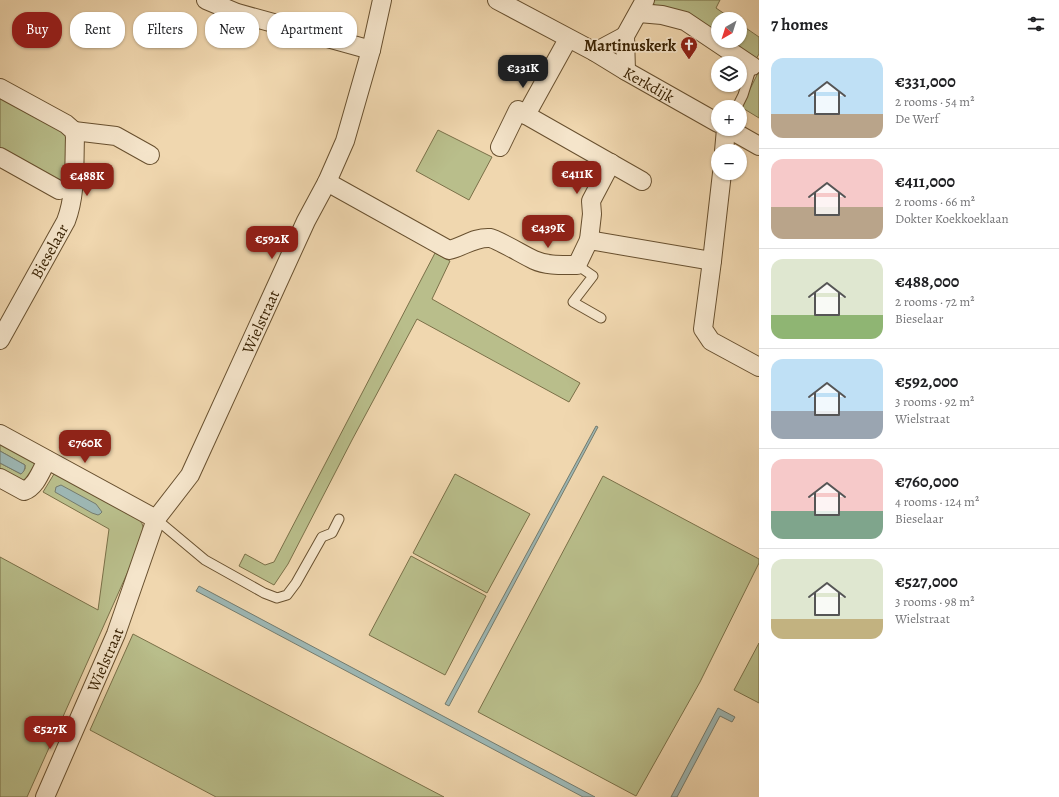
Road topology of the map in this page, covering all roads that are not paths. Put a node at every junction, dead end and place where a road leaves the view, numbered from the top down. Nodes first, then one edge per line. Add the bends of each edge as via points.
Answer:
1 (206, 0) edge
2 (382, 0) edge
3 (497, 0) edge
4 (642, 6) edge
5 (625, 36) junction
6 (568, 39) junction
7 (371, 50) junction
8 (595, 52) junction
9 (752, 66) joint
10 (626, 71) junction
11 (0, 88) edge
12 (740, 100) edge
13 (526, 115) junction
14 (711, 119) edge
15 (74, 131) junction
16 (741, 136) edge
17 (759, 146) edge
18 (500, 147) dead end
19 (150, 155) dead end
20 (0, 157) edge
21 (611, 163) junction
22 (721, 180) edge
23 (642, 181) dead end
24 (327, 182) junction
25 (59, 190) dead end
26 (589, 240) junction
27 (712, 261) junction
28 (576, 265) junction
29 (601, 318) dead end
30 (5, 320) edge
31 (0, 340) edge
32 (759, 367) edge
33 (0, 434) edge
34 (47, 460) junction
35 (0, 478) edge
36 (156, 519) junction
37 (339, 519) dead end
38 (46, 797) edge

1 - 7 street via 237,13
2 - 7 street, Wielstraat
3 - 6 street, Kerkdijk
4 - 5 street
4 - 9 street via 685,21
5 - 8 street
5 - 10 street
6 - 8 street, Kerkdijk
6 - 13 street
7 - 24 street, Wielstraat via 345,141
8 - 10 street, Kerkdijk
9 - 12 lane
10 - 14 street, Kerkdijk
11 - 15 street via 66,124
13 - 18 street via 518,110
13 - 21 street
15 - 19 street via 116,136
15 - 30 street, Bieselaar via 72,197 68,215
16 - 17 street
20 - 25 street
21 - 23 street
21 - 26 street via 591,201
22 - 27 street
24 - 28 street via 449,250 457,249 471,241 490,238 535,261
24 - 36 street, Wielstraat via 306,221 190,476
26 - 27 street
26 - 28 street
27 - 32 street via 703,329 711,341
28 - 29 lane via 592,276 573,302
30 - 31 street, Bieselaar
33 - 34 street
34 - 35 street via 29,490 24,491
34 - 36 street
36 - 37 lane via 205,560 277,598 287,595 322,537 332,533
36 - 38 street, Wielstraat via 116,634

